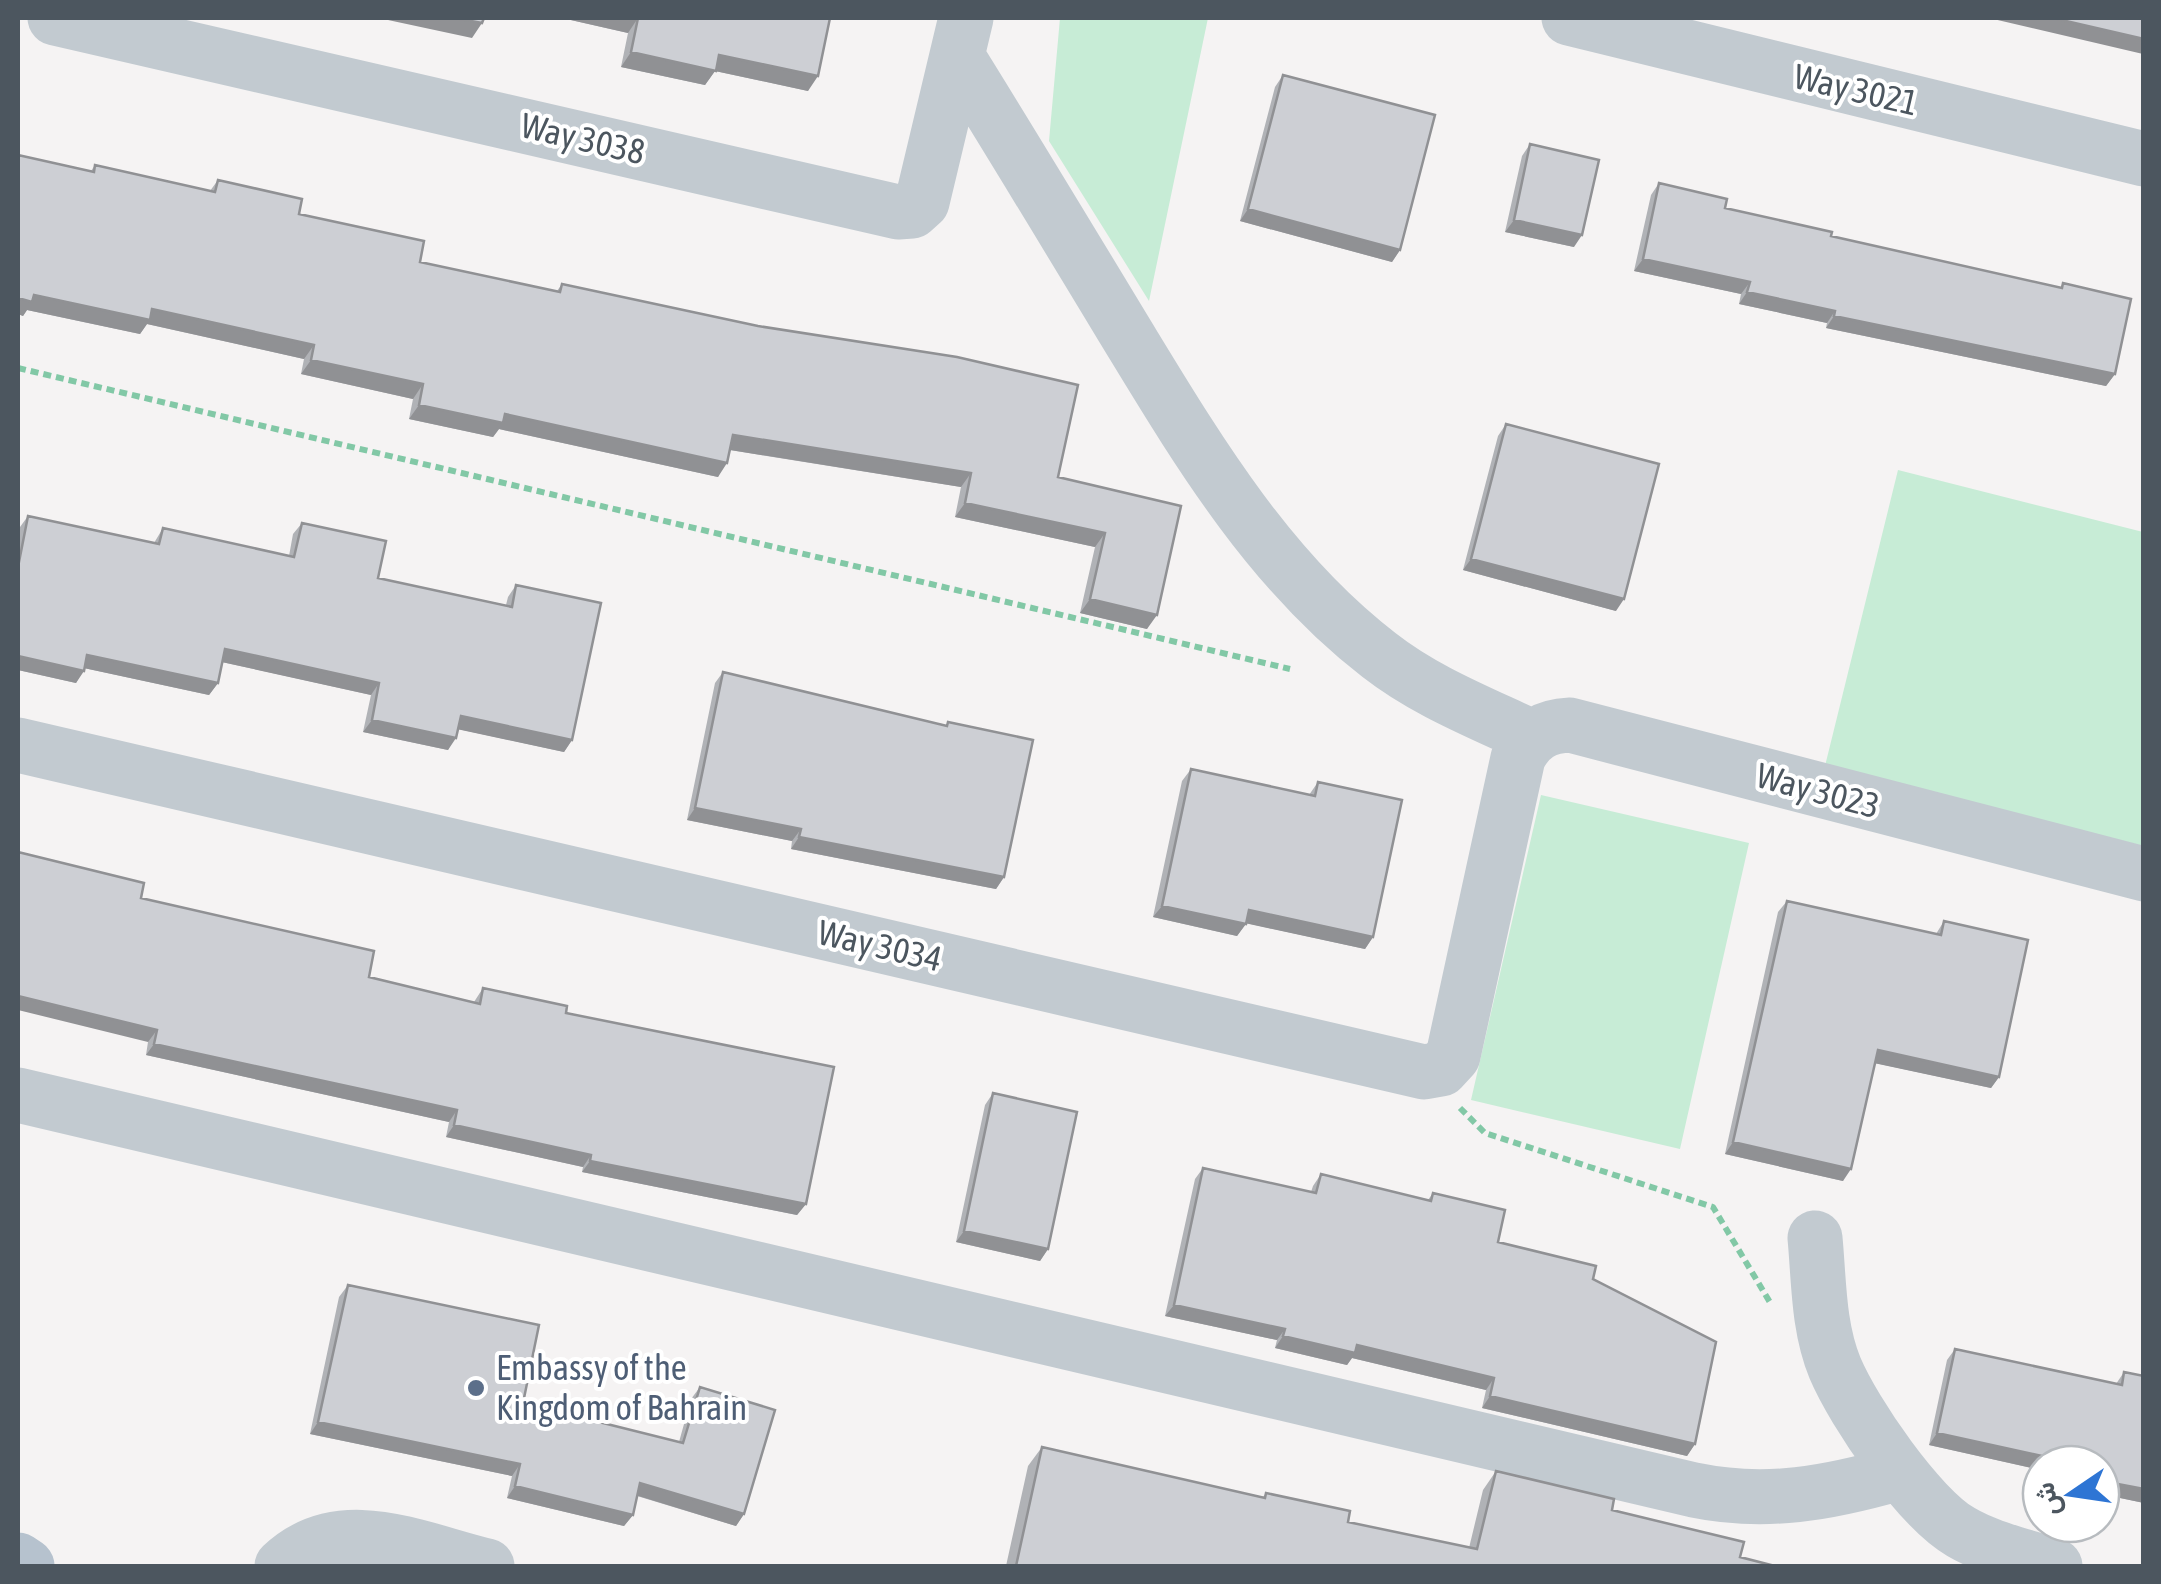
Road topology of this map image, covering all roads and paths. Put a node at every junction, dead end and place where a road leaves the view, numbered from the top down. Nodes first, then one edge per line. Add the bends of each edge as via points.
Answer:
1 (56, 18) edge
2 (1570, 18) edge
3 (962, 37) edge
4 (2144, 158) edge
5 (18, 368) edge
6 (1290, 669) dead end
7 (18, 746) edge
8 (1523, 754) junction
9 (2144, 874) edge
10 (1424, 1072) junction
11 (18, 1095) edge
12 (1815, 1238) dead end
13 (1774, 1309) dead end
14 (1900, 1473) junction
15 (18, 1560) edge
16 (27, 1566) edge
17 (282, 1566) edge
18 (487, 1566) edge
19 (2055, 1566) edge

1 - 3 street, Way 3038 via 898,212 912,212 922,202
2 - 4 street, Way 3021
3 - 8 street via 1198,452 1260,534 1379,655
5 - 6 path
7 - 10 street, Way 3034
8 - 9 street, Way 3023 via 1544,729 1570,725
8 - 10 street via 1453,1056 1441,1069
10 - 13 path via 1485,1133 1713,1207
11 - 14 street via 1727,1497 1794,1497
12 - 14 street via 1835,1368
14 - 19 street via 1962,1533
15 - 16 main road
17 - 18 street via 303,1546 354,1534

